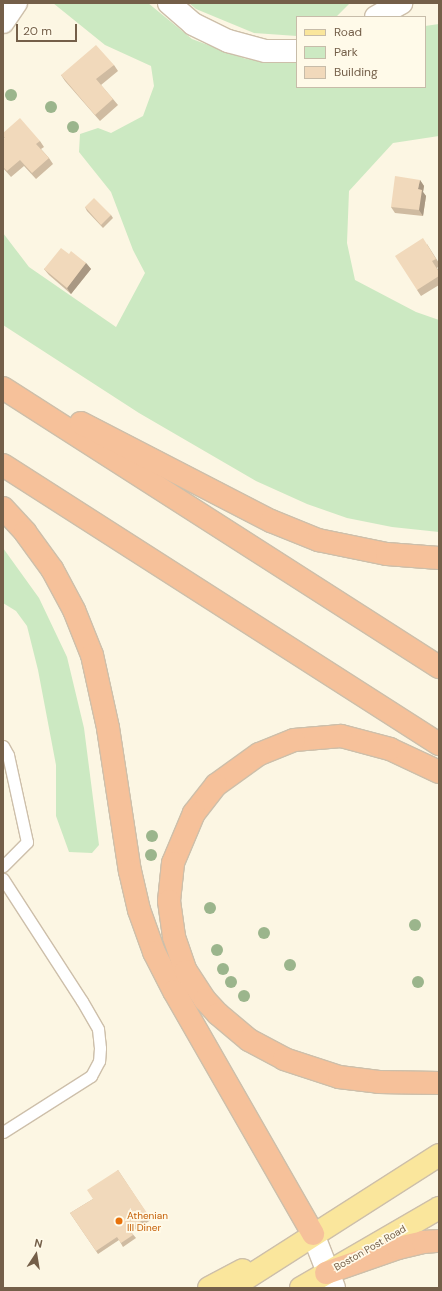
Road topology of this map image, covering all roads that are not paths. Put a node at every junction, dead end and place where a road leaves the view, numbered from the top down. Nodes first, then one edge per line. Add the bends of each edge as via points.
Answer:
1 (16, 3) edge
2 (169, 3) edge
3 (401, 3) edge
4 (378, 16) edge
5 (3, 22) edge
6 (296, 51) edge
7 (3, 383) edge
8 (3, 388) edge
9 (3, 465) edge
10 (3, 508) edge
11 (439, 558) edge
12 (439, 667) edge
13 (439, 744) edge
14 (3, 746) edge
15 (439, 772) edge
16 (3, 866) edge
17 (3, 879) edge
18 (439, 1083) edge
19 (3, 1132) edge
20 (439, 1155) edge
21 (439, 1208) edge
22 (313, 1234) junction
23 (439, 1241) edge
24 (330, 1280) edge
25 (209, 1288) edge
26 (231, 1288) edge
27 (301, 1288) edge

1 - 5 street
2 - 6 street via 193,24 228,41 266,51
3 - 4 street
7 - 11 highway via 271,521 318,540 387,554
8 - 12 highway
9 - 13 highway
10 - 22 highway via 25,532 52,569 74,610 92,655 108,728 130,871 139,910 154,952
14 - 16 lane via 8,755 27,842
15 - 18 highway via 384,747 341,736 294,740 259,754 216,785 194,813 174,862 169,901 174,937 189,976 218,1014 249,1040 284,1059 339,1077 379,1082
17 - 19 lane via 82,1001 98,1029 100,1048 99,1061 91,1076
20 - 22 main road
21 - 24 main road, Boston Post Road
22 - 24 street
22 - 25 main road
22 - 26 main road
23 - 24 highway via 398,1248
24 - 27 main road, Boston Post Road

